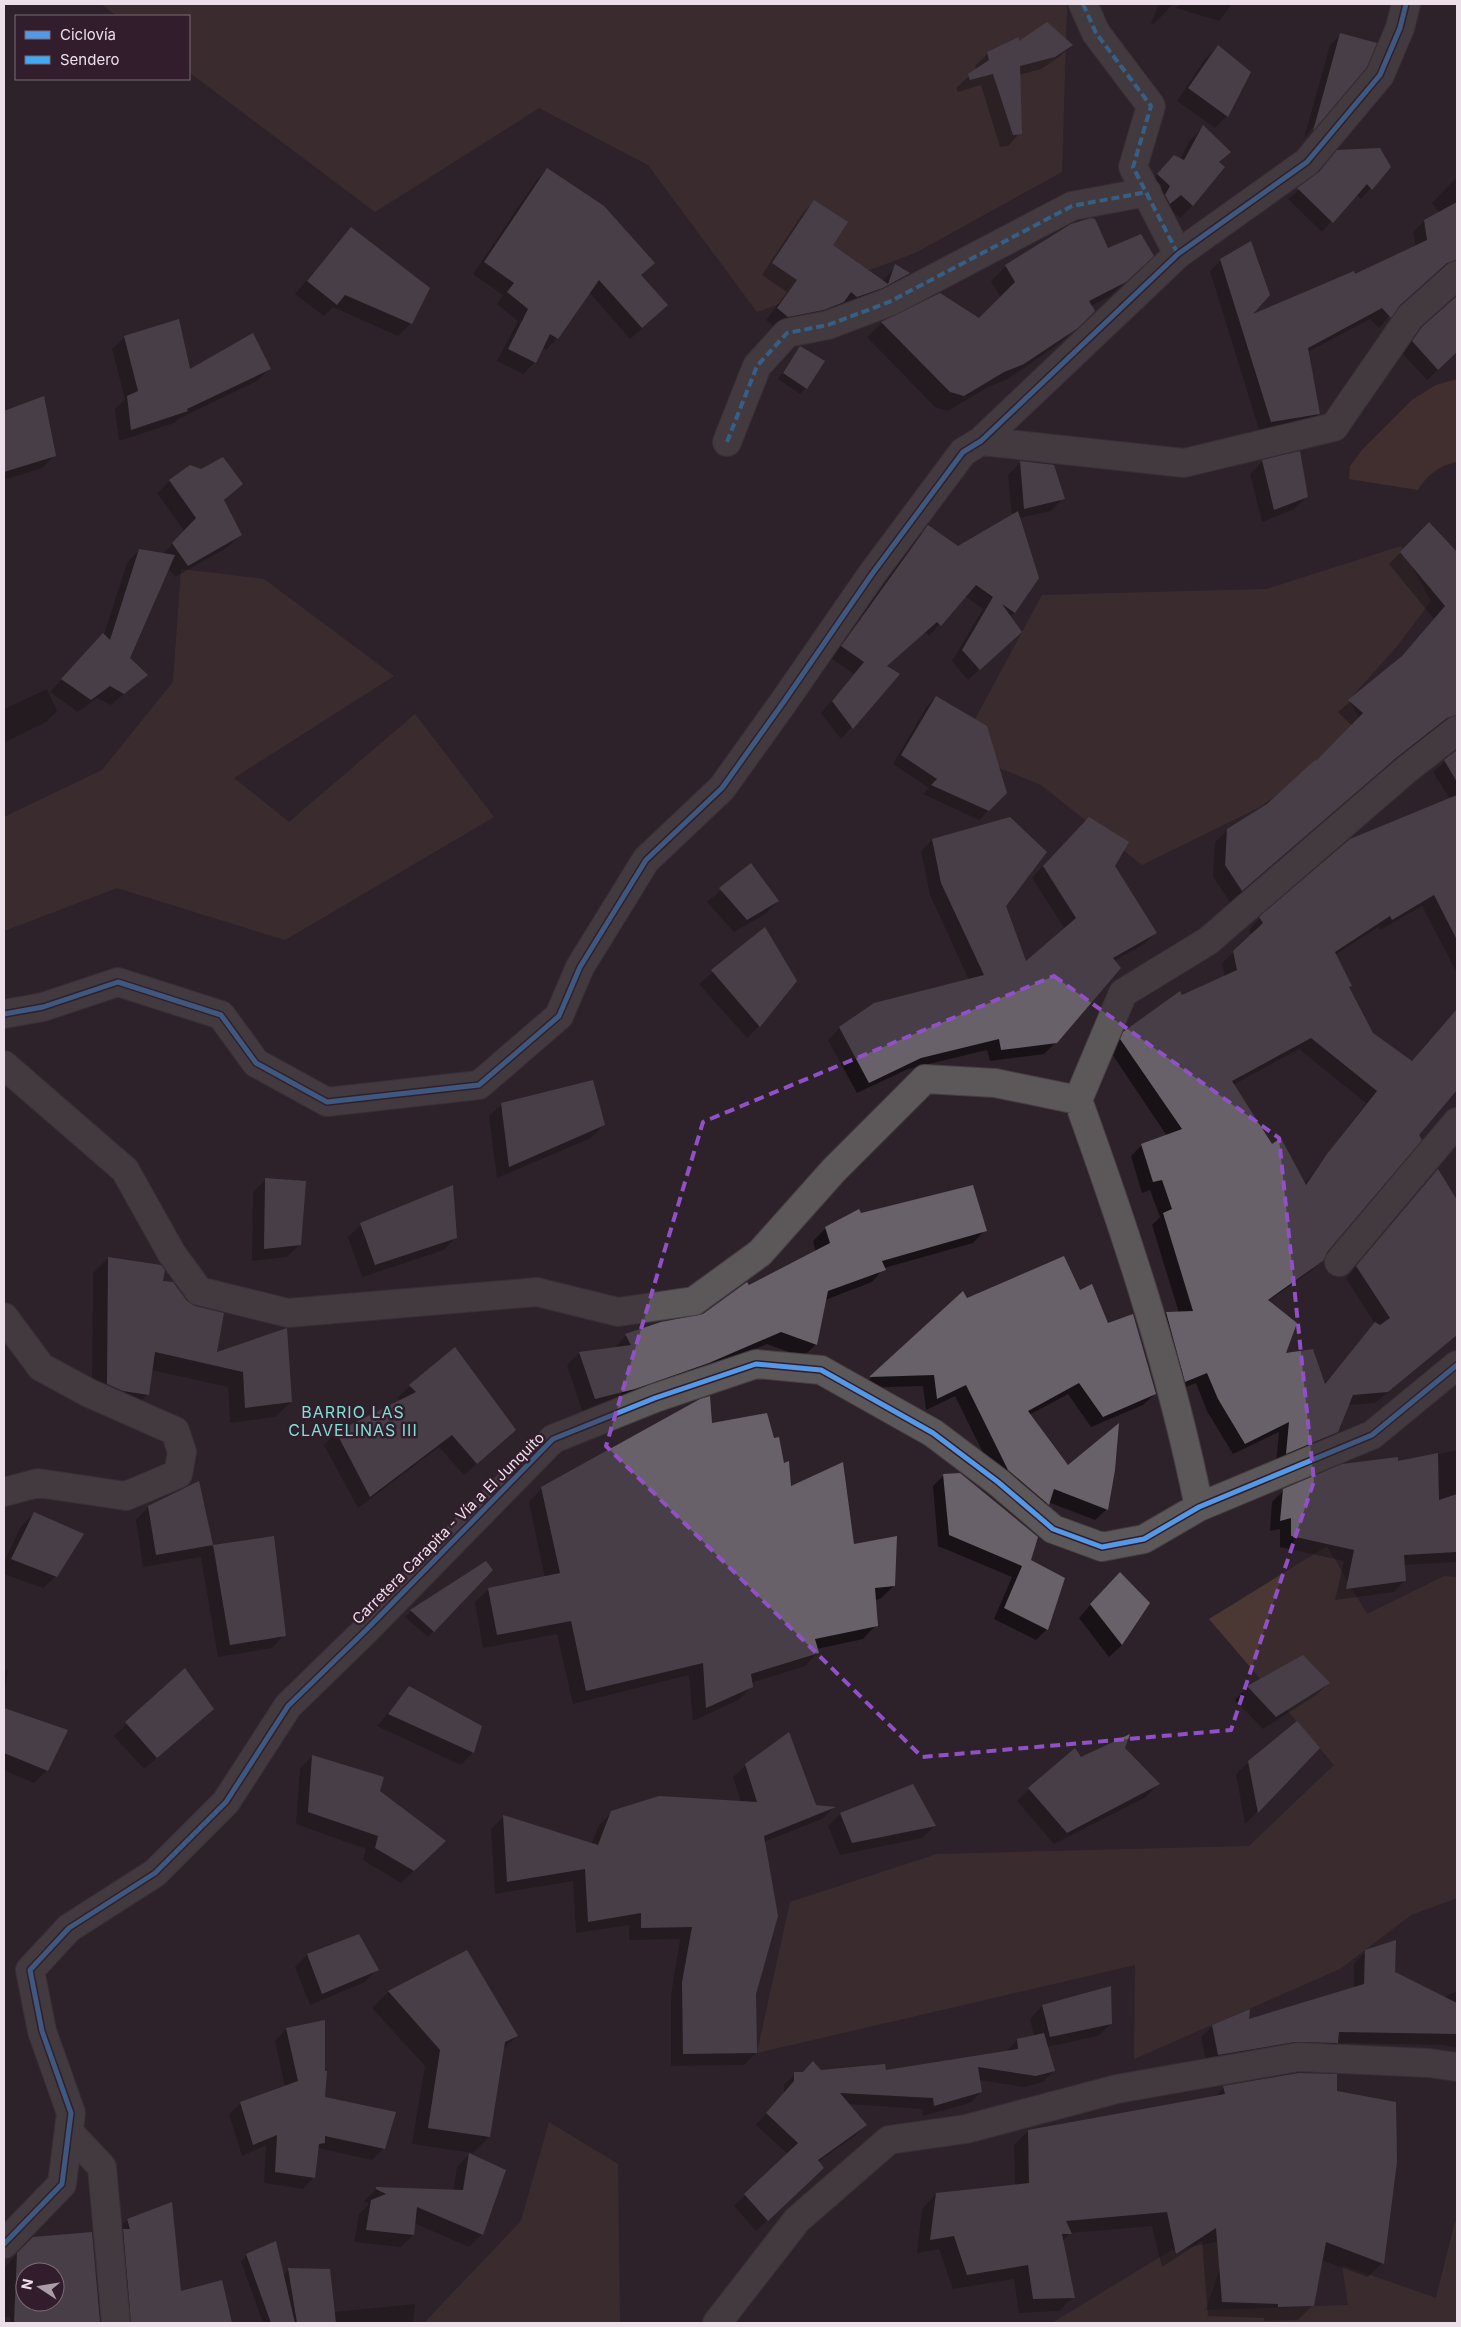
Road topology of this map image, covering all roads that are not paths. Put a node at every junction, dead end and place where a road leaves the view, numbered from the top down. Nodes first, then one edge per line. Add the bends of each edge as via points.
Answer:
1 (1083, 4) edge
2 (1406, 4) edge
3 (1147, 192) junction
4 (1178, 254) junction
5 (1457, 275) edge
6 (981, 441) junction
7 (727, 442) dead end
8 (1457, 730) edge
9 (4, 1014) edge
10 (4, 1065) edge
11 (1078, 1100) junction
12 (1457, 1122) edge
13 (1339, 1262) dead end
14 (4, 1317) edge
15 (1457, 1365) edge
16 (4, 1492) edge
17 (1199, 1507) junction
18 (1457, 2067) edge
19 (69, 2132) junction
20 (4, 2244) edge
21 (116, 2323) edge
22 (717, 2323) edge

1 - 3 street via 1096,33 1151,106 1133,167
2 - 4 street via 1400,28 1380,74 1307,162
3 - 4 street
3 - 7 street via 1072,206 890,302 828,325 787,333 757,366
4 - 6 street
5 - 6 street via 1410,317 1334,427 1184,463
6 - 9 street via 963,452 923,505 722,788 646,860 580,967 559,1016 479,1085 327,1102 256,1063 221,1014 118,982 43,1007
8 - 11 street via 1208,941 1123,993
10 - 11 street via 125,1170 172,1254 199,1291 288,1313 537,1292 618,1312 694,1301 760,1253 834,1170 925,1079 995,1083
11 - 17 street via 1149,1309 1185,1438
12 - 13 street
14 - 16 street via 41,1367 89,1393 175,1431 182,1452 178,1474 126,1496 38,1483
15 - 17 street, Carretera Carapita - Vía a El Junquito via 1372,1435
17 - 19 street, Carretera Carapita - Vía a El Junquito via 1144,1539 1102,1547 1053,1528 933,1433 821,1370 756,1364 655,1398 553,1439 288,1706 226,1802 155,1872 69,1928 30,1970 42,2031 71,2113
18 - 22 street via 1298,2057 1117,2089 966,2129 889,2140 798,2220
19 - 20 street, Carretera Carapita - Vía a El Junquito via 62,2184
19 - 21 street via 102,2168

